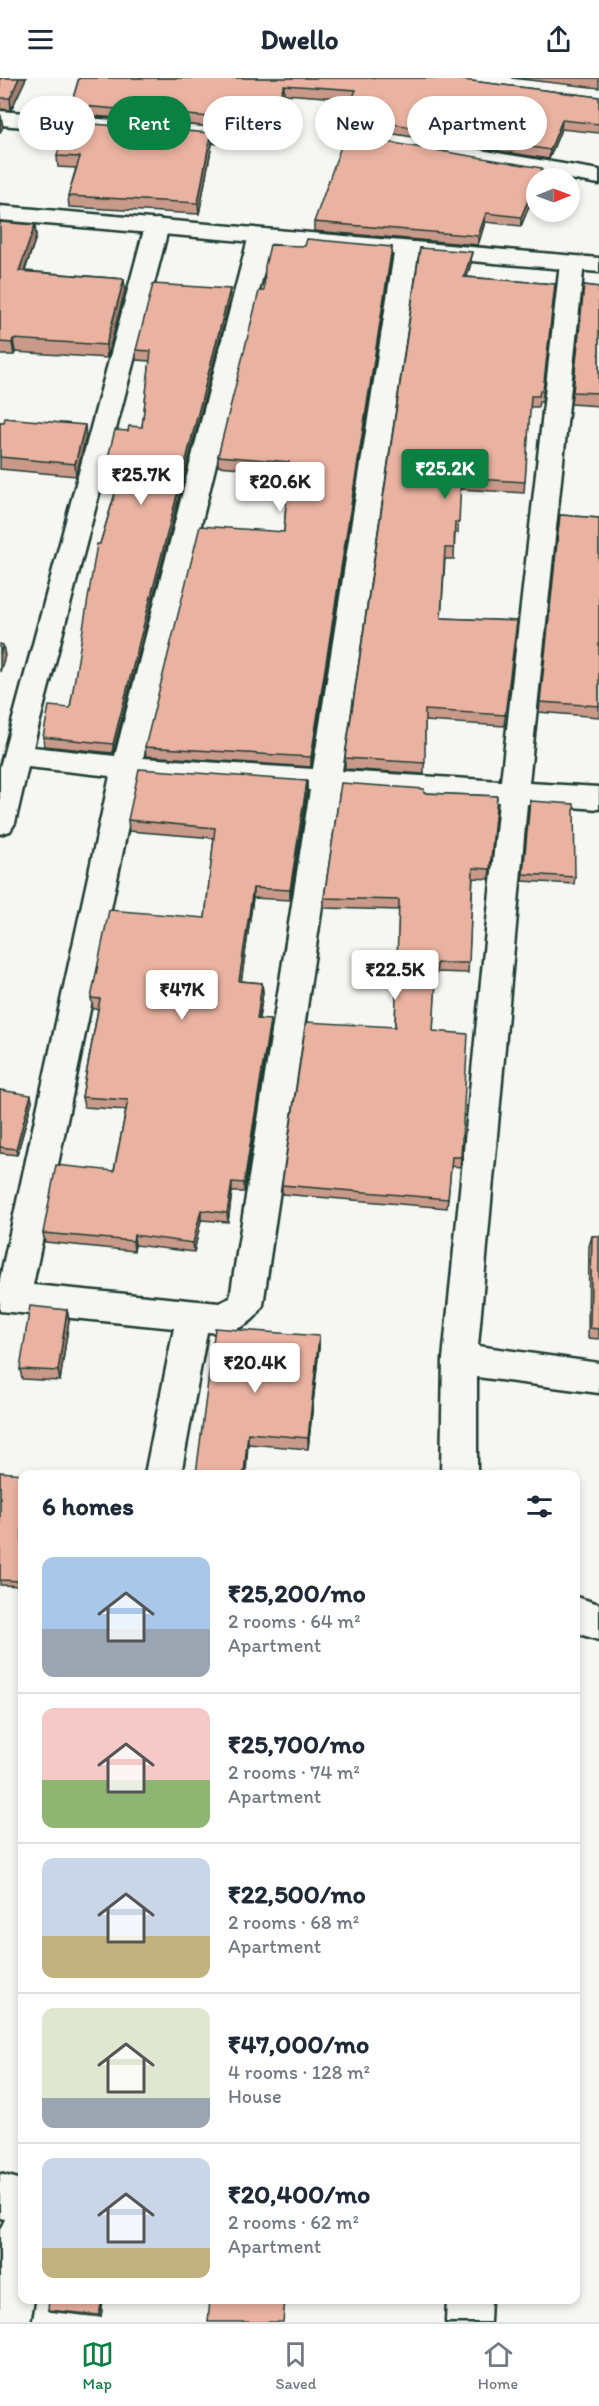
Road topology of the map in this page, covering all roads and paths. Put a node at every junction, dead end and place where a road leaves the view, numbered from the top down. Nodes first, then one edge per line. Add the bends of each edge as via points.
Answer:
1 (0, 118) edge
2 (203, 134) edge
3 (434, 150) edge
4 (599, 177) edge
5 (0, 213) edge
6 (157, 226) junction
7 (261, 235) junction
8 (407, 247) junction
9 (572, 263) junction
10 (599, 266) edge
11 (126, 767) junction
12 (9, 773) edge
13 (324, 781) junction
14 (514, 793) junction
15 (599, 798) edge
16 (0, 823) edge
17 (6, 1297) edge
18 (193, 1316) junction
19 (460, 1359) junction
20 (599, 1378) edge
21 (164, 1470) edge
22 (459, 1470) edge
23 (580, 1616) edge
24 (599, 1622) edge
25 (0, 2196) edge
26 (18, 2200) edge
27 (18, 2256) edge
28 (469, 2304) edge
29 (8, 2322) edge
30 (468, 2322) edge

1 - 2 street
3 - 4 street
5 - 6 street
6 - 7 street
6 - 12 street
7 - 8 street
7 - 11 street
8 - 9 street
8 - 13 street
9 - 10 street
9 - 14 street
11 - 12 street
11 - 13 street
11 - 17 street
12 - 16 street
13 - 14 street
13 - 18 street via 249,1294 238,1313 219,1318
14 - 15 street
14 - 19 street
17 - 18 street
18 - 21 street
19 - 20 street
19 - 22 street
23 - 24 street
25 - 26 street
27 - 29 street
28 - 30 street

